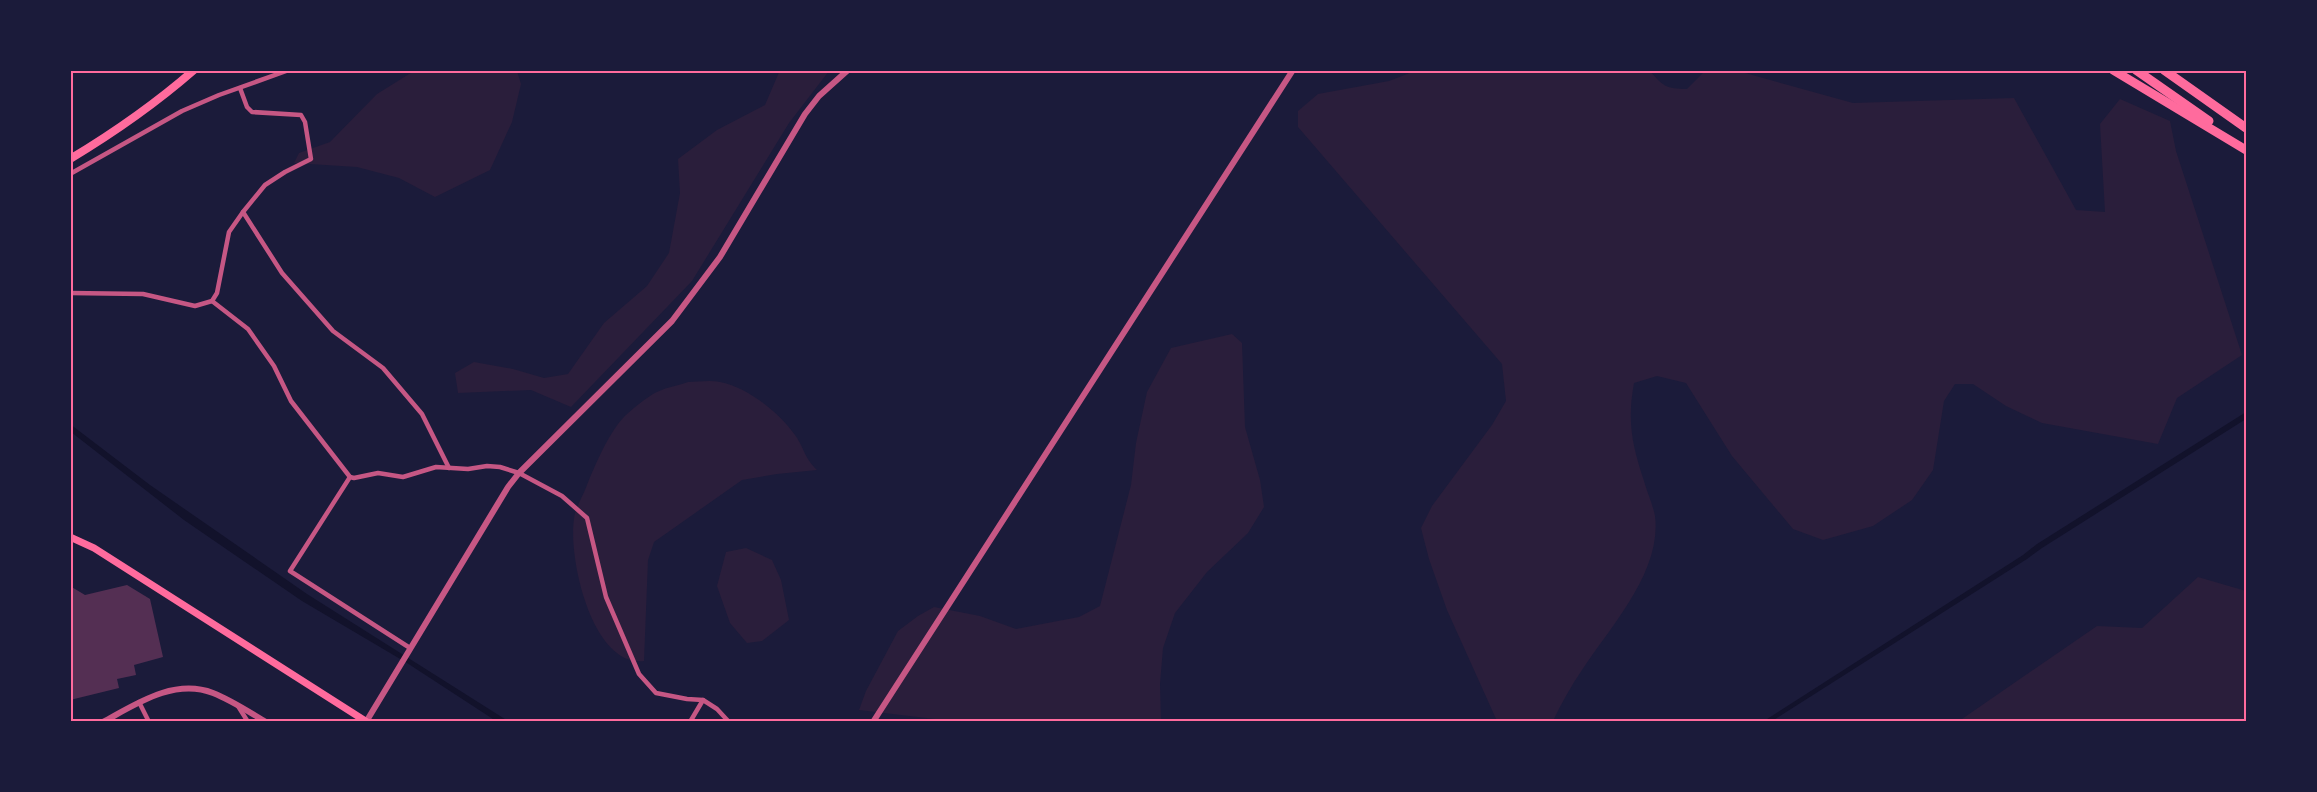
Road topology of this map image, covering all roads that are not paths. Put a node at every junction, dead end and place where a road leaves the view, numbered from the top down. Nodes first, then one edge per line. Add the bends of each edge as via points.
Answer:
1 (194, 70) edge
2 (290, 70) edge
3 (848, 70) edge
4 (1293, 70) edge
5 (2113, 70) edge
6 (2136, 70) edge
7 (2164, 70) edge
8 (240, 88) junction
9 (2247, 128) edge
10 (2247, 148) edge
11 (70, 159) edge
12 (70, 174) edge
13 (243, 212) junction
14 (70, 293) edge
15 (212, 301) junction
16 (449, 468) junction
17 (519, 473) junction
18 (350, 477) junction
19 (70, 537) edge
20 (409, 649) junction
21 (703, 700) junction
22 (139, 702) junction
23 (238, 706) junction
24 (366, 721) edge
25 (103, 722) edge
26 (149, 722) edge
27 (248, 722) edge
28 (266, 722) edge
29 (690, 722) edge
30 (729, 722) edge
31 (873, 722) edge

1 - 11 main road via 122,127
2 - 8 street
3 - 17 street via 805,114 720,257 672,321
4 - 31 street
5 - 10 highway
6 - 10 highway
7 - 9 highway
8 - 12 street via 182,111
8 - 13 street via 252,111 301,115 311,159 265,185
13 - 15 street via 230,232
13 - 16 street via 282,273 333,331 383,368 423,414
14 - 15 street via 143,294 195,306
15 - 18 street via 248,329 274,366 291,401
16 - 17 street via 487,466
16 - 18 street via 436,467 403,477 378,473
17 - 20 street via 496,504
17 - 21 street via 562,496 587,518 606,597 639,674 656,693
18 - 20 street via 290,571
19 - 24 main road via 94,548
20 - 24 street
21 - 29 street
21 - 30 street
22 - 23 street via 168,691 192,688
22 - 25 street
22 - 26 street
23 - 27 street
23 - 28 street

